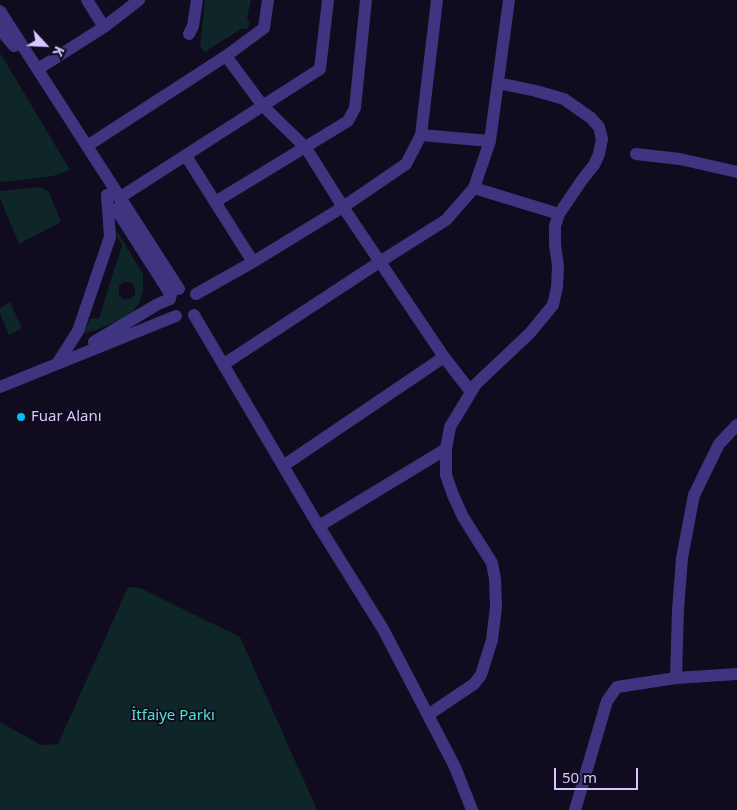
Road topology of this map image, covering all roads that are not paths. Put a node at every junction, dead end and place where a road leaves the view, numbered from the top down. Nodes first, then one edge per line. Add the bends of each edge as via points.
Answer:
1 (87, 0) edge
2 (140, 0) edge
3 (197, 0) edge
4 (268, 0) edge
5 (328, 0) edge
6 (366, 0) edge
7 (437, 0) edge
8 (510, 0) edge
9 (0, 11) edge
10 (104, 27) junction
11 (0, 29) edge
12 (189, 34) dead end
13 (226, 56) junction
14 (38, 69) junction
15 (498, 83) junction
16 (263, 106) junction
17 (421, 135) junction
18 (490, 141) junction
19 (87, 146) junction
20 (306, 148) junction
21 (636, 154) dead end
22 (186, 156) junction
23 (737, 172) edge
24 (474, 188) junction
25 (113, 196) junction
26 (215, 202) junction
27 (343, 206) junction
28 (559, 214) junction
29 (380, 260) junction
30 (254, 262) junction
31 (173, 294) junction
32 (196, 294) junction
33 (194, 315) junction
34 (176, 316) junction
35 (444, 357) junction
36 (57, 364) junction
37 (224, 364) junction
38 (0, 387) edge
39 (471, 392) junction
40 (737, 425) edge
41 (446, 449) junction
42 (284, 466) junction
43 (319, 526) junction
44 (737, 674) edge
45 (676, 678) junction
46 (428, 715) junction
47 (472, 810) edge
48 (575, 810) edge

1 - 10 street
2 - 10 street
3 - 12 street
4 - 13 street via 264,28
5 - 16 street via 320,69
6 - 20 street via 354,108 348,120
7 - 17 street
8 - 15 street
9 - 14 street
10 - 14 street
11 - 25 street
13 - 16 street
13 - 19 street
14 - 19 street
15 - 18 street
15 - 28 street via 564,99 599,127 602,139 594,165
16 - 20 street
16 - 22 street
17 - 18 street
17 - 27 street via 406,164
18 - 24 street
19 - 25 street
20 - 26 street
20 - 27 street
21 - 23 street via 680,159
22 - 25 street
22 - 26 street
24 - 28 street
24 - 29 street via 446,220
25 - 31 street
25 - 36 street via 110,237 78,331
26 - 30 street
27 - 29 street
27 - 30 street
28 - 39 street via 555,226 558,266 553,306
29 - 35 street
29 - 37 street
30 - 32 street
31 - 32 street via 188,288
31 - 34 street via 169,304
31 - 36 street
32 - 33 street via 200,303
33 - 34 street via 180,319
33 - 37 street
34 - 36 street
35 - 39 street
35 - 42 street
36 - 38 street
37 - 42 street
39 - 41 street via 450,427
40 - 45 street via 719,444 694,495 682,558
41 - 43 street
41 - 46 street via 446,475 453,495 492,563 496,607 492,640 481,675 474,684
42 - 43 street
43 - 46 street via 382,629
44 - 45 street
45 - 48 street via 617,687 607,701
46 - 47 street via 455,767

